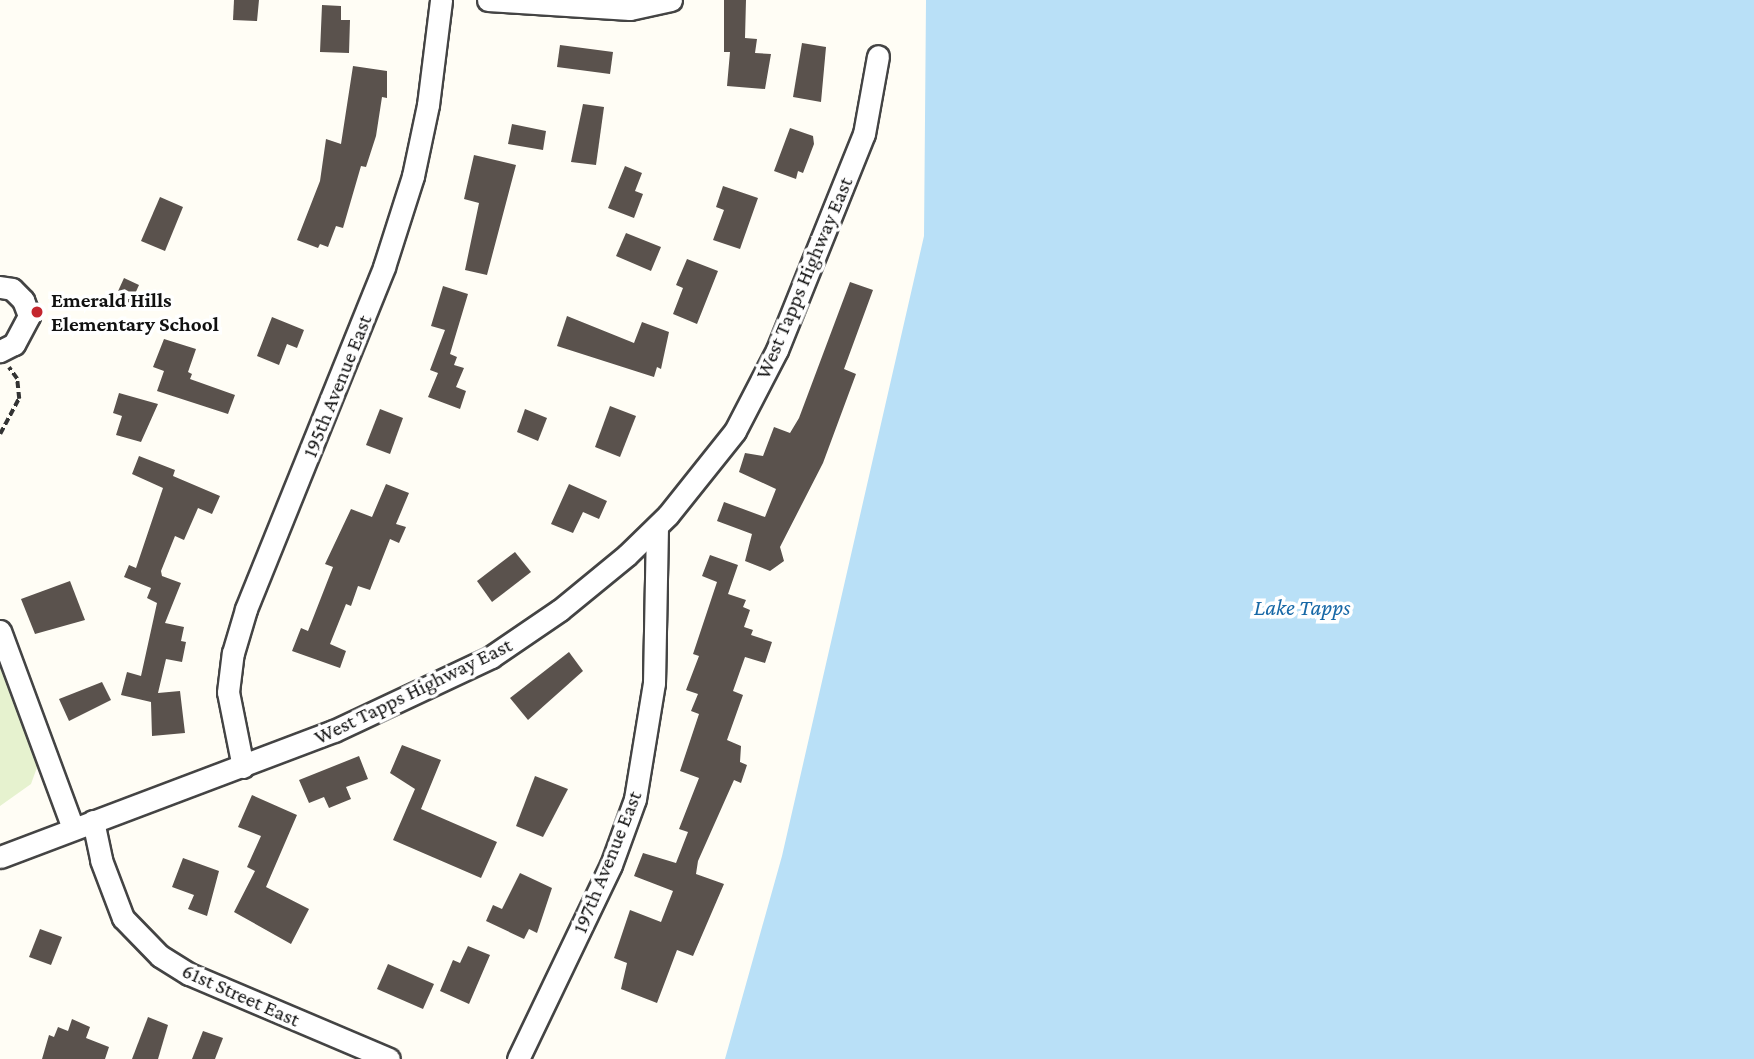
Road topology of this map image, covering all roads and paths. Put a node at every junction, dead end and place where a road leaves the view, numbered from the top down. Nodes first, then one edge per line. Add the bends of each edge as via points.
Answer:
1 (441, 0) edge
2 (488, 0) edge
3 (671, 0) edge
4 (878, 56) dead end
5 (0, 287) edge
6 (2, 356) edge
7 (0, 434) edge
8 (657, 527) junction
9 (1, 634) edge
10 (243, 766) junction
11 (83, 824) junction
12 (0, 857) edge
13 (389, 1059) edge
14 (518, 1059) edge

1 - 10 street, 195th Avenue East via 426,117 388,254 246,609 233,653 228,692
2 - 3 street via 595,9 643,8
4 - 8 street, West Tapps Highway East via 873,101 859,146 777,350 735,430
5 - 6 street via 12,289 23,300 29,316
6 - 7 path via 20,388 13,414
8 - 10 street, West Tapps Highway East via 560,610 491,657 334,731
8 - 14 street, 197th Avenue East via 654,683 635,799 611,864
9 - 11 street, 61st Street East
10 - 11 street, West Tapps Highway East
11 - 12 street, West Tapps Highway East
11 - 13 street, 61st Street East via 123,918 160,956 189,974

